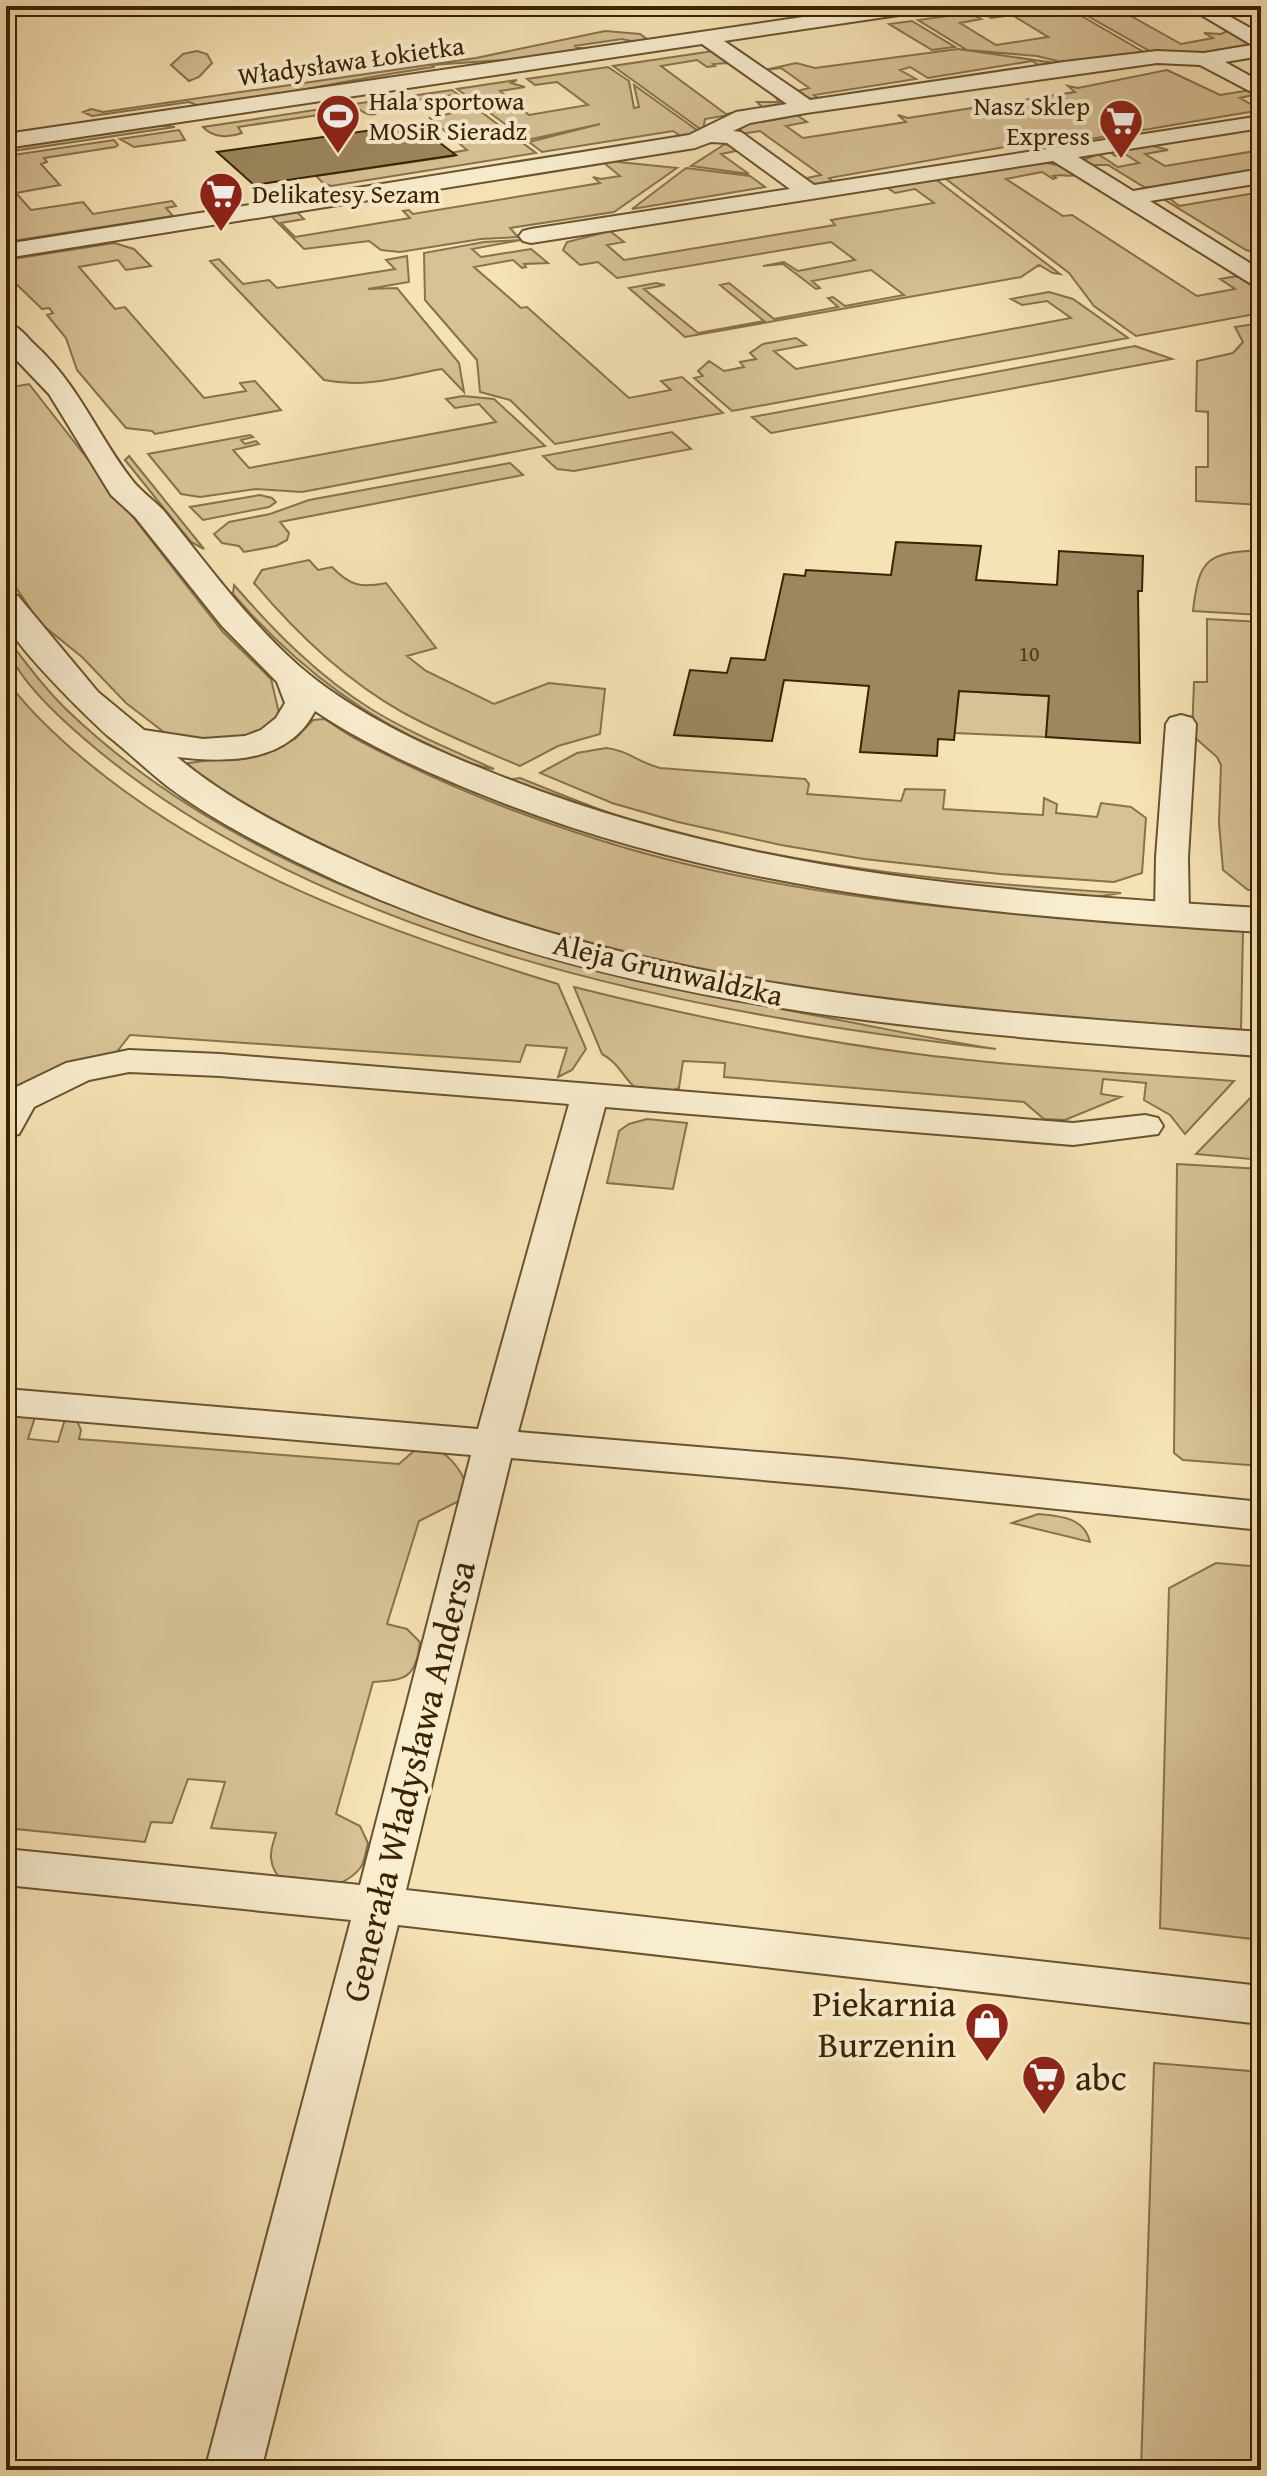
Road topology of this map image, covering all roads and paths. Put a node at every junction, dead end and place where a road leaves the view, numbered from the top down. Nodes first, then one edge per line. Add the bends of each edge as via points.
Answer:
1 (919, 6) edge
2 (1196, 6) edge
3 (705, 37) junction
4 (1261, 42) edge
5 (1261, 50) edge
6 (1204, 59) junction
7 (1261, 91) edge
8 (806, 107) junction
9 (1261, 122) edge
10 (707, 135) junction
11 (6, 141) edge
12 (1059, 155) junction
13 (1261, 176) edge
14 (809, 192) junction
15 (1130, 198) junction
16 (531, 236) dead end
17 (6, 251) edge
18 (1261, 280) edge
19 (6, 331) edge
20 (6, 603) edge
21 (292, 677) junction
22 (1181, 724) dead end
23 (123, 736) junction
24 (1172, 914) junction
25 (1261, 920) edge
26 (1261, 1044) edge
27 (590, 1094) junction
28 (6, 1126) edge
29 (1145, 1126) dead end
30 (6, 1402) edge
31 (495, 1442) junction
32 (1261, 1516) edge
33 (6, 1867) edge
34 (379, 1905) junction
35 (1261, 2005) edge
36 (233, 2470) edge

1 - 3 street, Władysława Łokietka
2 - 4 street
3 - 8 street
3 - 11 street, Władysława Łokietka
5 - 6 street
6 - 7 street
6 - 8 street via 1157,57 1064,68
8 - 10 street via 744,117
9 - 12 street
10 - 14 street via 733,137
10 - 17 street
12 - 14 street
12 - 15 street
13 - 15 street
14 - 16 street
15 - 18 street
19 - 21 street via 81,417 122,488
20 - 23 street, Aleja Grunwaldzka via 58,671
21 - 23 street via 302,703 298,715 290,727 267,741 204,751
21 - 24 street via 393,743 508,795 638,839 874,887
22 - 24 street
23 - 26 street, Aleja Grunwaldzka via 216,805 284,842 415,900 630,966 822,1004 986,1024
24 - 25 street
27 - 28 street via 129,1061 79,1071 43,1087 19,1100
27 - 29 street via 1073,1134
27 - 31 street, Generała Władysława Andersa
30 - 31 street
31 - 32 street
31 - 34 street, Generała Władysława Andersa
33 - 34 street
34 - 35 street
34 - 36 street, Generała Władysława Andersa

